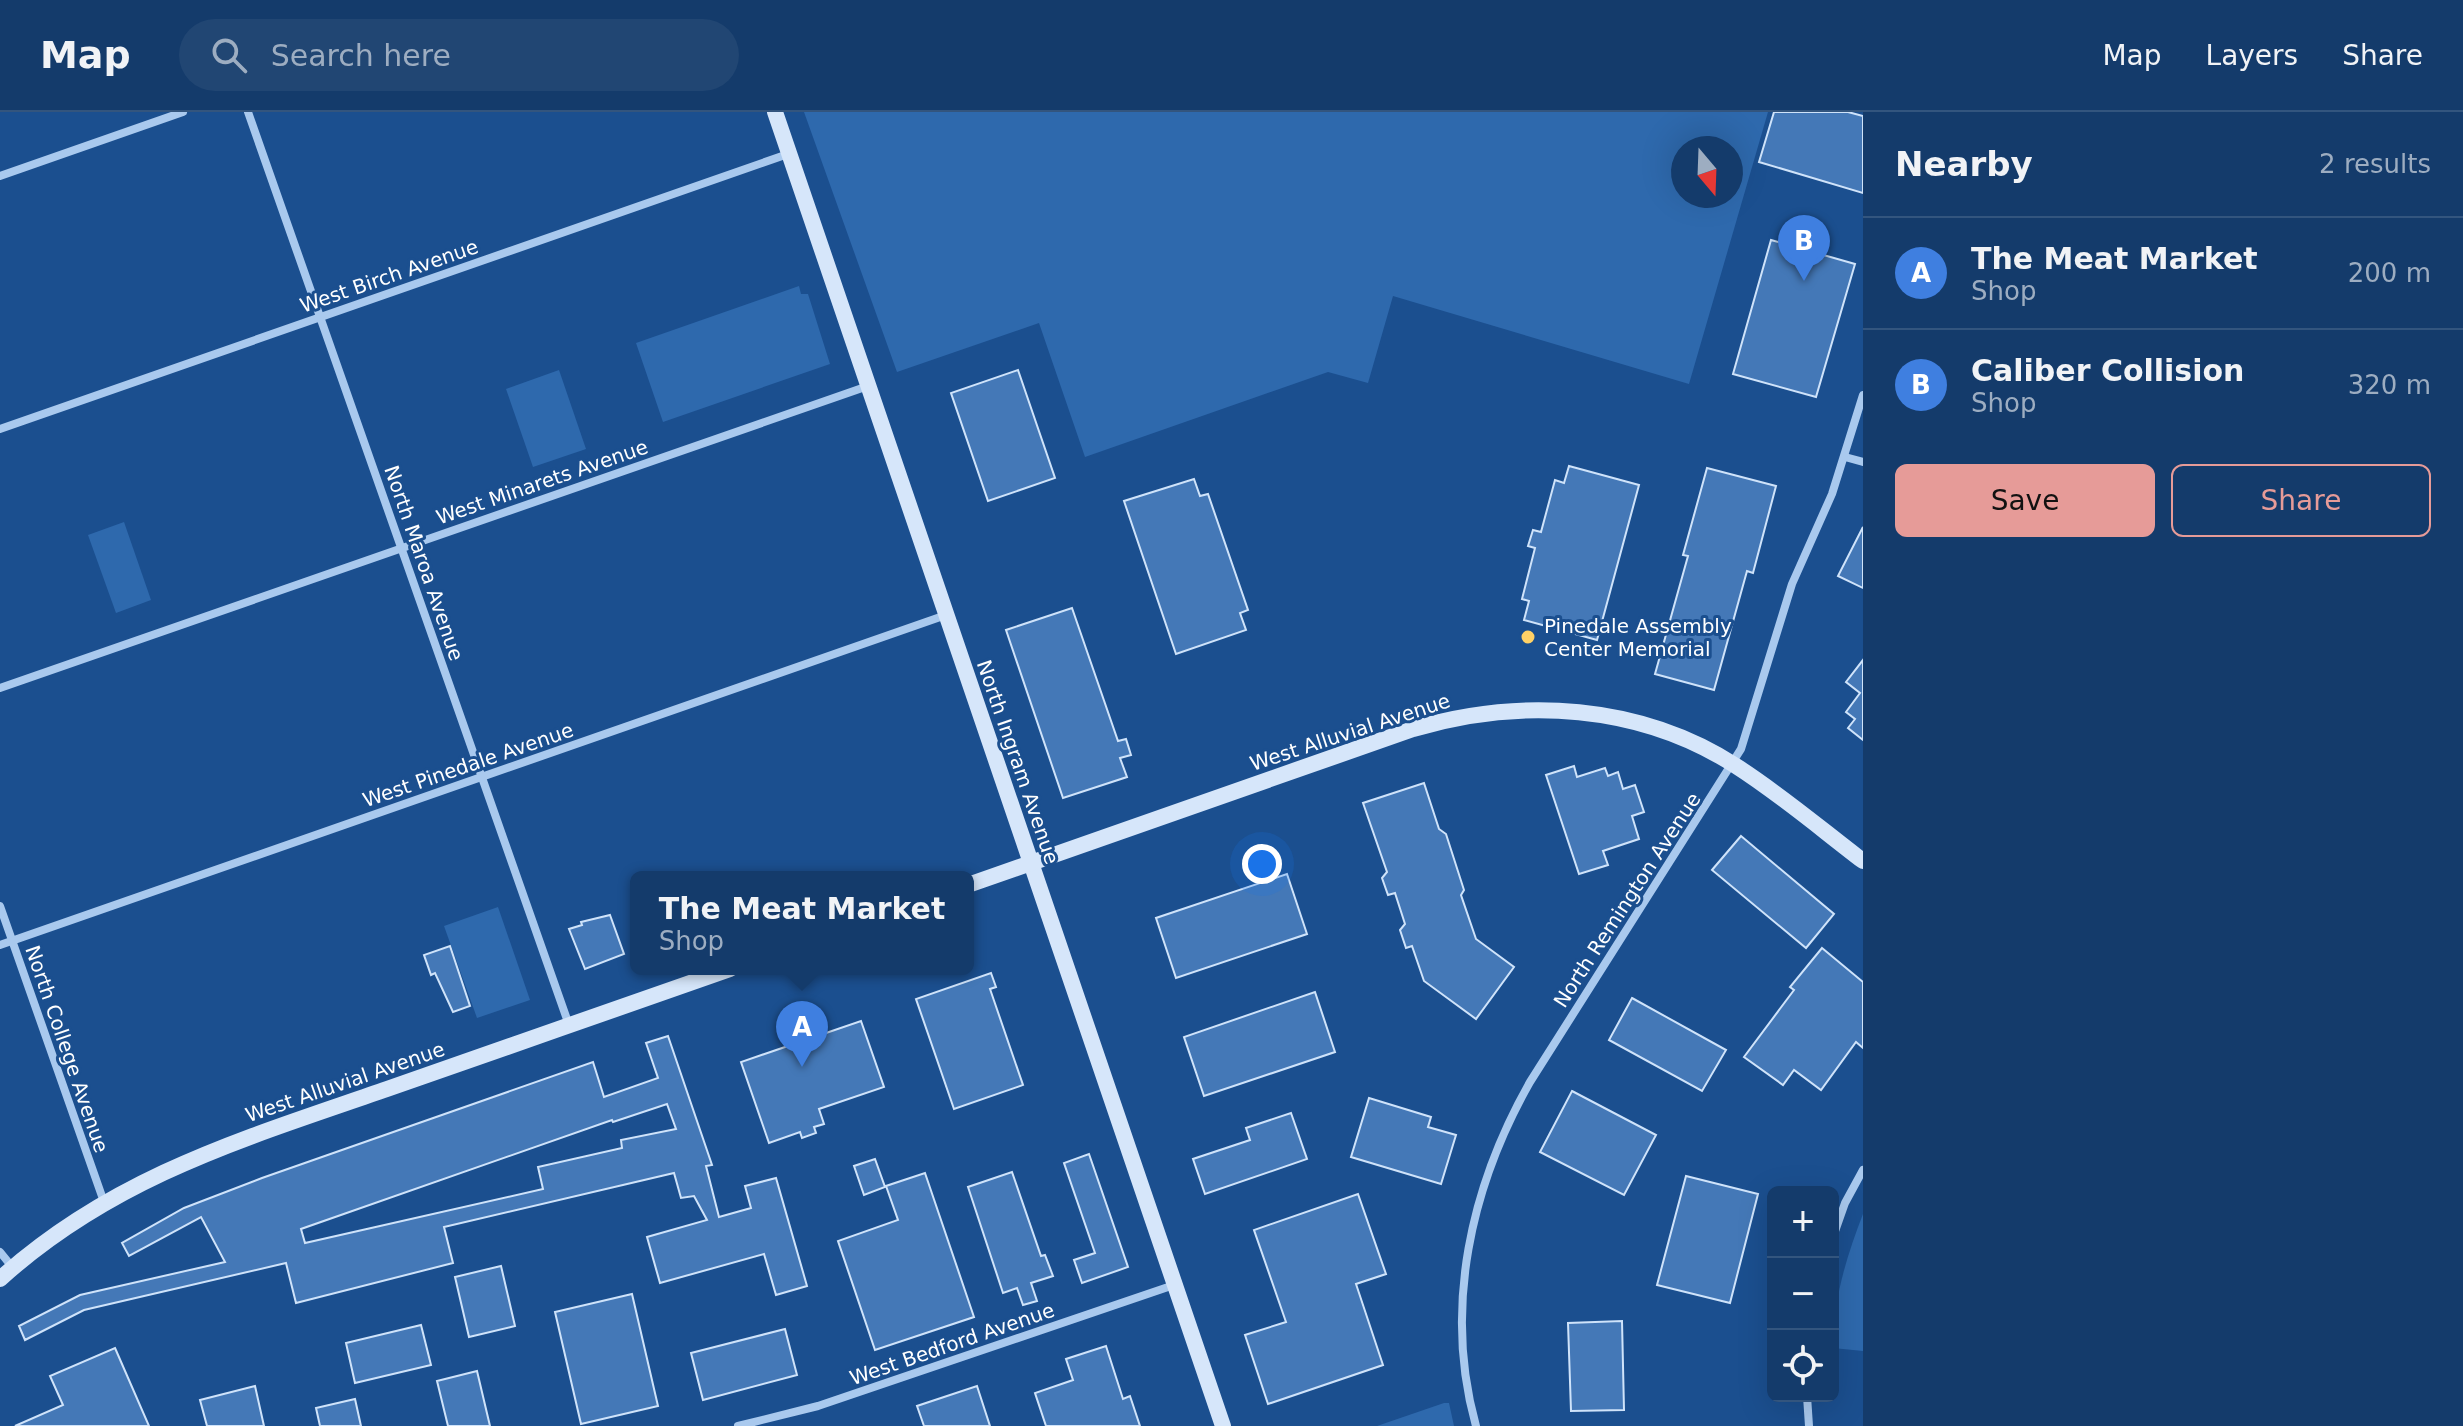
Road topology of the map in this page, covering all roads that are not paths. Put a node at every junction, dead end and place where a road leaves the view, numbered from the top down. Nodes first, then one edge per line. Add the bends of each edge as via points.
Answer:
1 (183, 112) edge
2 (248, 112) edge
3 (775, 112) edge
4 (789, 153) junction
5 (0, 176) edge
6 (320, 317) junction
7 (868, 386) junction
8 (1863, 395) edge
9 (0, 429) edge
10 (1845, 457) junction
11 (1863, 462) edge
12 (401, 548) junction
13 (946, 615) junction
14 (0, 688) edge
15 (1733, 764) junction
16 (482, 777) junction
17 (1031, 861) junction
18 (1863, 861) edge
19 (974, 883) edge
20 (0, 906) edge
21 (12, 941) junction
22 (0, 945) edge
23 (713, 975) edge
24 (569, 1025) junction
25 (1863, 1170) edge
26 (104, 1202) junction
27 (1839, 1220) edge
28 (0, 1252) edge
29 (6, 1273) edge
30 (1174, 1285) junction
31 (1807, 1402) edge
32 (738, 1426) edge
33 (1223, 1426) edge
34 (1476, 1426) edge
35 (1809, 1426) edge

1 - 5 street
2 - 6 street, North Maroa Avenue
3 - 4 street, North Ingram Avenue
4 - 6 street, West Birch Avenue
4 - 7 street, North Ingram Avenue
6 - 9 street, West Birch Avenue
6 - 12 street, North Maroa Avenue
7 - 12 street, West Minarets Avenue
7 - 13 street, North Ingram Avenue
8 - 10 street, North Remington Avenue
10 - 11 street
10 - 15 street, North Remington Avenue via 1792,584
12 - 14 street, West Minarets Avenue
12 - 16 street, North Maroa Avenue
13 - 16 street, West Pinedale Avenue
13 - 17 street, North Ingram Avenue
15 - 17 street, West Alluvial Avenue via 1629,720 1573,711 1490,712 1413,729
15 - 18 street, West Alluvial Avenue
15 - 34 street, North Remington Avenue via 1530,1082 1489,1168 1471,1228 1463,1292 1464,1351
16 - 21 street, West Pinedale Avenue
16 - 24 street, North Maroa Avenue
17 - 19 street, West Alluvial Avenue
17 - 30 street, North Ingram Avenue
20 - 21 street, North College Avenue
21 - 22 street, West Pinedale Avenue
21 - 26 street, North College Avenue
23 - 24 street, West Alluvial Avenue
24 - 26 street, West Alluvial Avenue via 201,1154
25 - 27 street
26 - 29 street, West Alluvial Avenue
28 - 29 street, West Alluvial Avenue
30 - 32 street, West Bedford Avenue via 818,1406
30 - 33 street, North Ingram Avenue
31 - 35 street

